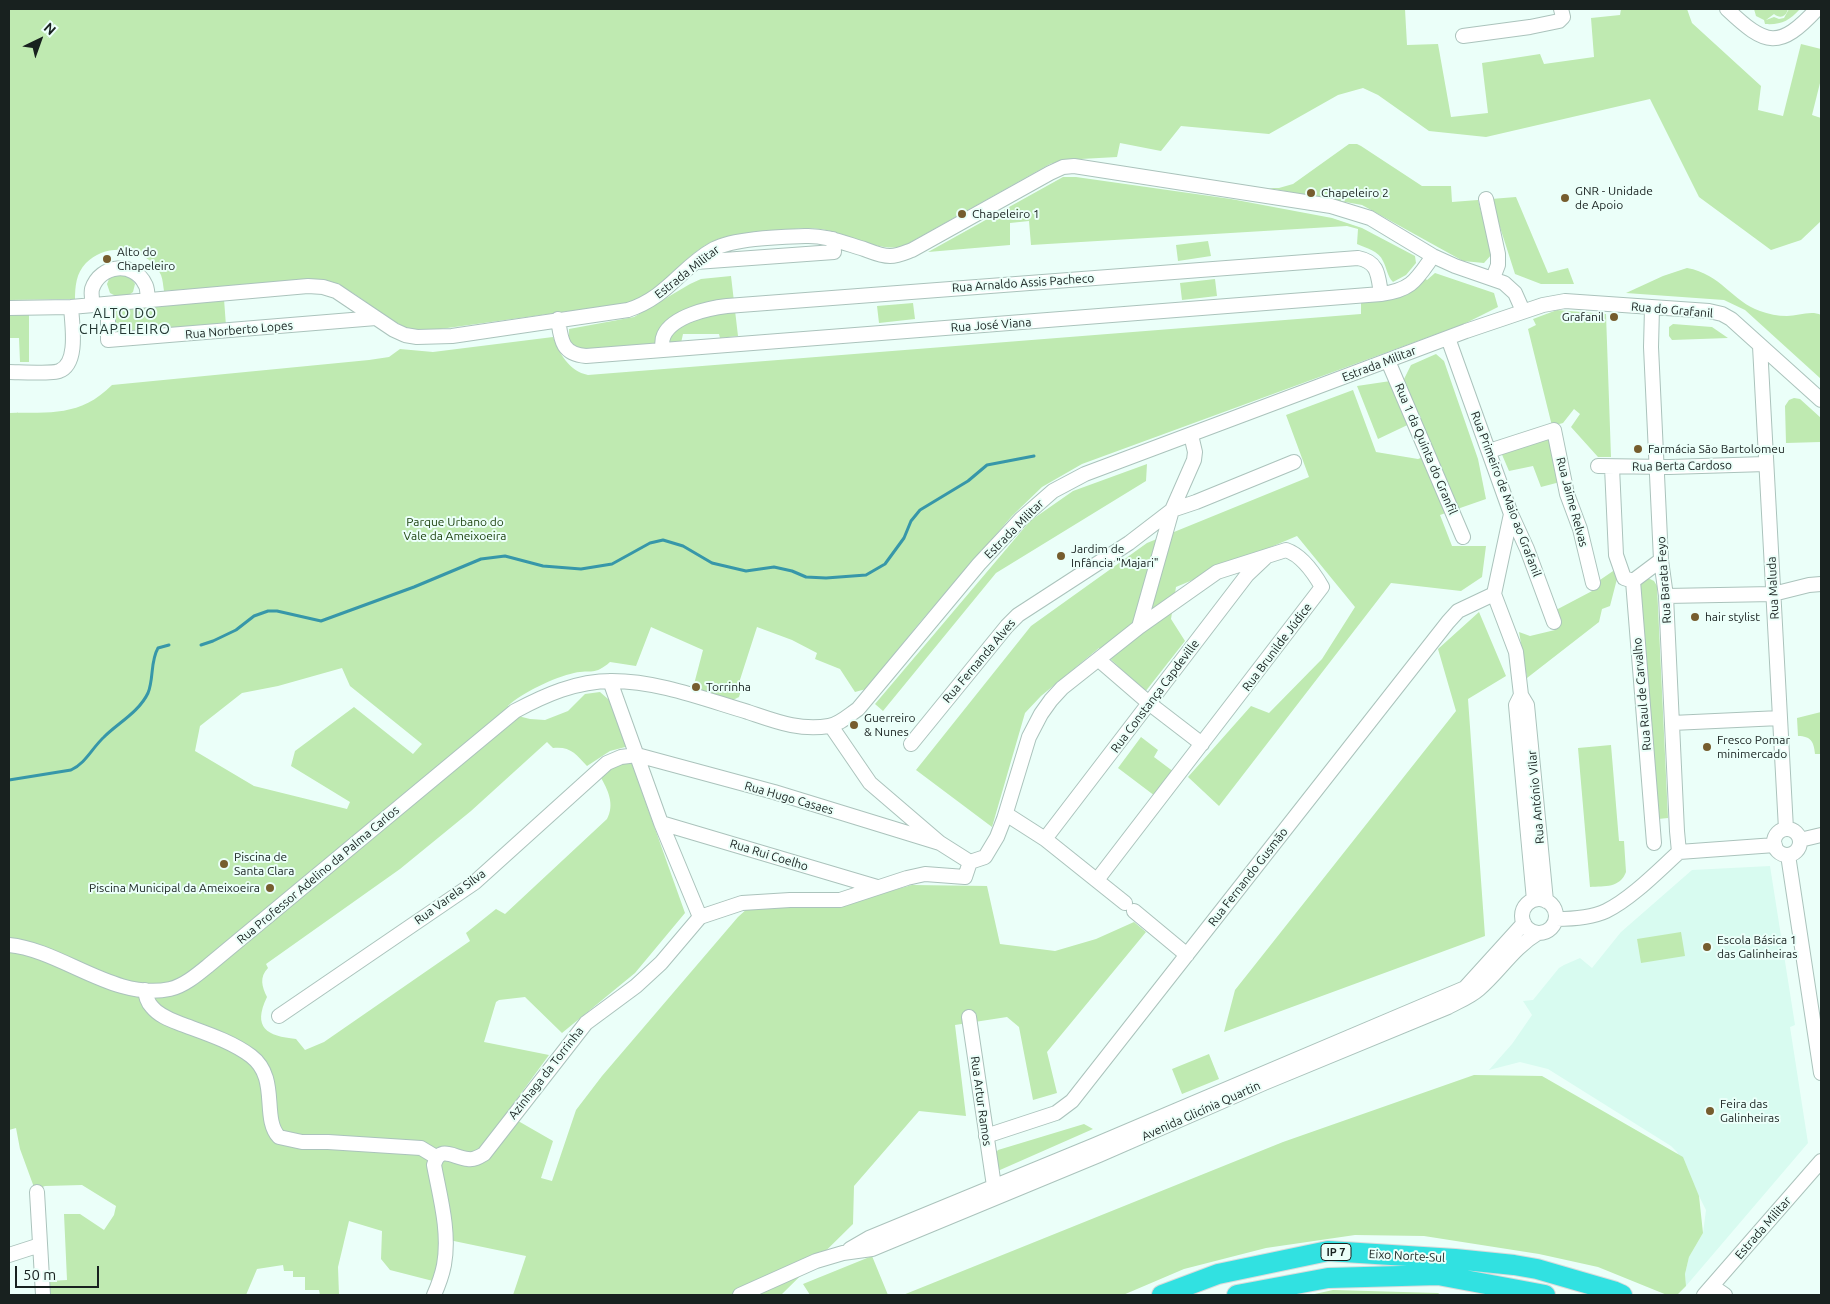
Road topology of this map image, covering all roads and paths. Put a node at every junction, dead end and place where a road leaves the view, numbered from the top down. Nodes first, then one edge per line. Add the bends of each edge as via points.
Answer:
1 (1727, 9) edge
2 (1817, 9) edge
3 (1561, 14) edge
4 (1462, 36) dead end
5 (1486, 199) dead end
6 (1433, 256) junction
7 (1493, 278) junction
8 (1381, 294) junction
9 (148, 300) junction
10 (92, 304) junction
11 (108, 304) junction
12 (71, 307) junction
13 (9, 308) edge
14 (1652, 308) junction
15 (1523, 311) junction
16 (376, 318) junction
17 (558, 319) junction
18 (1448, 338) junction
19 (1760, 346) junction
20 (662, 350) junction
21 (1388, 361) junction
22 (9, 372) edge
23 (1821, 400) edge
24 (1191, 435) junction
25 (1489, 451) junction
26 (1294, 462) dead end
27 (1766, 464) junction
28 (1657, 466) junction
29 (1172, 510) junction
30 (1511, 514) junction
31 (1463, 537) dead end
32 (1268, 556) junction
33 (1661, 560) junction
34 (1633, 581) junction
35 (1593, 583) dead end
36 (1821, 584) edge
37 (1494, 594) junction
38 (1774, 594) junction
39 (1666, 596) junction
40 (1554, 622) dead end
41 (1139, 628) junction
42 (1099, 660) junction
43 (610, 680) junction
44 (1150, 704) junction
45 (1780, 718) junction
46 (1672, 723) junction
47 (831, 726) junction
48 (911, 744) dead end
49 (1202, 744) junction
50 (638, 755) junction
51 (1006, 814) junction
52 (661, 823) junction
53 (1786, 830) junction
54 (1821, 835) edge
55 (1044, 840) junction
56 (1800, 840) junction
57 (940, 843) junction
58 (1654, 843) dead end
59 (1774, 845) junction
60 (1679, 852) junction
61 (1788, 855) junction
62 (970, 862) junction
63 (1097, 880) junction
64 (877, 887) junction
65 (1540, 901) junction
66 (700, 917) junction
67 (1556, 919) junction
68 (1524, 923) junction
69 (1538, 933) junction
70 (9, 945) edge
71 (1187, 955) junction
72 (145, 990) junction
73 (279, 1016) dead end
74 (969, 1016) dead end
75 (1821, 1073) edge
76 (986, 1136) junction
77 (436, 1158) junction
78 (1821, 1161) edge
79 (994, 1186) junction
80 (37, 1192) dead end
81 (40, 1245) junction
82 (843, 1253) junction
83 (9, 1256) edge
84 (1328, 1278) junction
85 (1708, 1291) edge
86 (1618, 1293) edge
87 (43, 1295) edge
88 (434, 1295) edge
89 (740, 1295) edge
90 (1162, 1295) edge
91 (1237, 1295) edge
92 (1494, 1295) edge
93 (1545, 1295) edge
94 (1725, 1295) edge

1 - 2 street via 1745,25 1775,40 1787,36
3 - 4 street via 1530,27
5 - 7 street via 1498,254
6 - 7 street, Estrada Militar
6 - 8 street, Rua José Viana via 1405,289
6 - 17 street, Estrada Militar via 1370,218 1331,206 1074,166 1050,173 900,255 877,254 833,239 806,236 739,242 712,250 642,305 628,310
7 - 15 street, Estrada Militar via 1515,293
8 - 20 street, Rua José Viana
8 - 20 street, Rua Arnaldo Assis Pacheco via 1378,272 1373,264 1358,258 777,302 696,312 666,330 662,337
9 - 10 street via 146,285 138,274 124,268 111,268 98,277 92,290
9 - 11 street, Estrada Militar
9 - 16 street, Estrada Militar via 315,287 336,291
10 - 11 street, Estrada Militar
10 - 12 street, Estrada Militar
11 - 16 street, Rua Norberto Lopes via 108,340
12 - 13 street, Estrada Militar
12 - 22 street via 72,355 68,364 59,372
14 - 15 street, Rua do Grafanil via 1565,301
14 - 19 street, Rua do Grafanil via 1722,314
14 - 28 street, Rua Barata Feyo via 1650,347
15 - 18 street, Estrada Militar
16 - 17 street, Estrada Militar via 405,335 417,337 452,336
17 - 20 street, Rua José Viana via 565,347 579,356
18 - 21 street, Estrada Militar
18 - 25 street, Rua Primeiro de Maio ao Grafanil
19 - 23 street, Rua do Grafanil
19 - 27 street, Rua Maluda
21 - 24 street, Estrada Militar
21 - 31 street, Rua 1 da Quinta do Granfil
24 - 29 street via 1194,460
24 - 47 street, Estrada Militar via 1085,474 1053,492 1021,519 979,564 858,709
25 - 30 street, Rua Primeiro de Maio ao Grafanil
25 - 35 street, Rua Jaime Relvas via 1554,430 1567,494 1580,529
26 - 29 street, Rua Fernanda Alves
27 - 28 street, Rua Berta Cardoso
27 - 38 street, Rua Maluda
28 - 33 street, Rua Barata Feyo
28 - 34 street, Rua Berta Cardoso via 1605,466 1616,556 1624,578
29 - 41 street
29 - 48 street, Rua Fernanda Alves via 1129,543 1018,615
30 - 37 street
30 - 40 street, Rua Primeiro de Maio ao Grafanil
32 - 41 street, Rua Brunilde Júdice via 1217,572
32 - 44 street, Rua Constança Capdeville via 1246,575
32 - 49 street, Rua Brunilde Júdice via 1286,550 1295,553 1322,587
33 - 34 street
33 - 39 street, Rua Barata Feyo
34 - 58 street, Rua Raul de Carvalho
36 - 38 street
37 - 65 street, Rua António Vilar via 1516,652 1521,695 1527,705
37 - 71 street, Rua Fernando Gusmão via 1458,610
38 - 39 street
38 - 45 street, Rua Maluda
39 - 46 street, Rua Barata Feyo
41 - 42 street
42 - 44 street
42 - 51 street via 1062,688 1041,714 1029,737
43 - 47 street, Estrada Militar via 637,682 684,693 795,727
43 - 50 street
43 - 72 street, Rua Professor Adelino da Palma Carlos via 577,684 515,711 192,978 171,989
44 - 49 street
44 - 55 street, Rua Constança Capdeville
45 - 46 street
45 - 53 street, Rua Maluda
46 - 60 street, Rua Barata Feyo
47 - 57 street via 870,783
49 - 63 street, Rua Brunilde Júdice
50 - 52 street
50 - 57 street, Rua Hugo Casaes via 774,792
50 - 73 street, Rua Varela Silva via 608,763 474,882
51 - 55 street
51 - 62 street via 986,857
52 - 64 street, Rua Rui Coelho
52 - 66 street
53 - 56 street via 1794,832
53 - 59 street via 1777,835
54 - 56 street
55 - 63 street
56 - 61 street via 1796,851
57 - 62 street
59 - 60 street
59 - 61 street via 1781,854
60 - 67 street via 1644,884 1606,911
61 - 75 street
62 - 64 street via 965,877 925,874
63 - 71 street
64 - 66 street via 840,900 742,903
65 - 67 street via 1553,908
65 - 68 street via 1525,906
66 - 77 street, Azinhaga da Torrinha via 661,963 636,986 586,1022 484,1154 468,1159 441,1153
67 - 69 street via 1548,931
68 - 69 street via 1528,930
68 - 79 street, Avenida Glicínia Quartin via 1465,988
69 - 82 street, Avenida Glicínia Quartin via 1522,942 1480,989 1450,1006 872,1249
70 - 72 street, Rua Professor Adelino da Palma Carlos via 32,949 130,988
71 - 76 street, Rua Fernando Gusmão via 1072,1101 1056,1113
72 - 77 street via 152,1008 166,1018 223,1040 252,1056 267,1078 273,1127 279,1137 302,1142 420,1148
74 - 76 street, Rua Artur Ramos
76 - 79 street, Rua Artur Ramos
77 - 88 street via 434,1164 446,1239 444,1266
78 - 85 street, Estrada Militar
79 - 82 street, Avenida Glicínia Quartin via 869,1238
80 - 81 street
81 - 83 street
81 - 87 street
82 - 89 street, Avenida Glicínia Quartin via 816,1261
84 - 91 highway, Eixo Norte-Sul / IP 7
84 - 92 highway via 1366,1285 1416,1286
84 - 93 highway, Eixo Norte-Sul / IP 7 via 1438,1275
85 - 94 street
86 - 90 highway, Eixo Norte-Sul / IP 7 via 1514,1265 1328,1251 1218,1274

